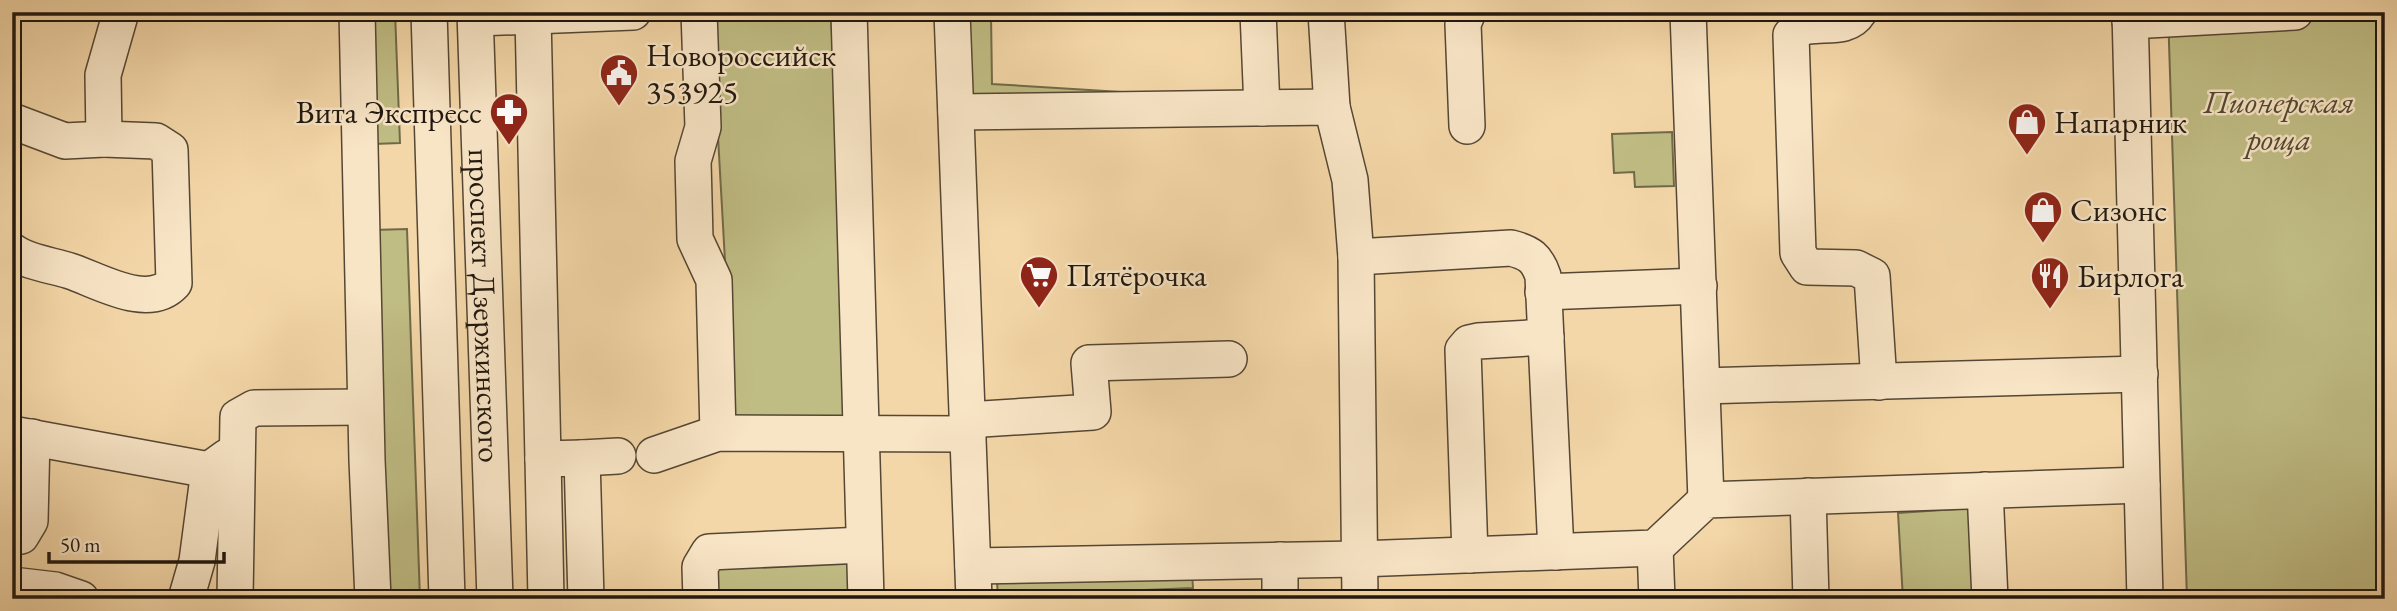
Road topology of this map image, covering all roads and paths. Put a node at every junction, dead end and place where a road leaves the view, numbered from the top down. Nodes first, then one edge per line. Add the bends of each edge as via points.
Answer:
1 (121, 12) edge
2 (357, 12) edge
3 (429, 12) edge
4 (633, 12) edge
5 (699, 12) edge
6 (849, 12) edge
7 (952, 12) edge
8 (1258, 12) edge
9 (1326, 12) edge
10 (1468, 12) edge
11 (1688, 12) edge
12 (1859, 12) edge
13 (2295, 12) edge
14 (476, 15) edge
15 (533, 16) junction
16 (2130, 17) edge
17 (1332, 107) junction
18 (1262, 108) junction
19 (956, 112) junction
20 (12, 121) edge
21 (1466, 126) dead end
22 (103, 139) junction
23 (12, 251) edge
24 (1356, 257) junction
25 (1699, 286) junction
26 (1543, 292) junction
27 (1546, 337) junction
28 (1229, 359) dead end
29 (2140, 374) junction
30 (1879, 382) junction
31 (1702, 386) junction
32 (365, 407) junction
33 (967, 427) junction
34 (718, 433) junction
35 (860, 434) junction
36 (22, 435) edge
37 (654, 455) dead end
38 (618, 456) dead end
39 (582, 458) junction
40 (543, 459) junction
41 (223, 461) junction
42 (2142, 485) junction
43 (1984, 490) junction
44 (1808, 496) junction
45 (1706, 500) junction
46 (12, 538) edge
47 (864, 545) junction
48 (1655, 548) junction
49 (1556, 552) junction
50 (1470, 555) junction
51 (1359, 559) junction
52 (1280, 560) junction
53 (973, 582) edge
54 (12, 585) edge
55 (81, 599) edge
56 (186, 599) edge
57 (235, 599) edge
58 (373, 599) edge
59 (447, 599) edge
60 (495, 599) edge
61 (546, 599) edge
62 (586, 599) edge
63 (701, 599) edge
64 (866, 599) edge
65 (1280, 599) edge
66 (1360, 599) edge
67 (1657, 599) edge
68 (1811, 599) edge
69 (1990, 599) edge
70 (2145, 599) edge

1 - 22 street via 103,75
2 - 32 street
3 - 59 street, проспект Дзержинского
4 - 15 street
5 - 34 street via 703,127 693,161 695,239 714,280
6 - 35 street
7 - 19 street
8 - 18 street
9 - 17 street
10 - 21 street via 1463,24
11 - 25 street
12 - 30 street via 1853,21 1806,25 1791,35 1798,253 1807,267 1856,268 1872,276
13 - 16 street
14 - 15 street
14 - 60 street, проспект Дзержинского
15 - 40 street
16 - 29 street
17 - 18 street
17 - 24 street via 1350,180
18 - 19 street
19 - 33 street
20 - 22 street via 65,141
22 - 23 street via 156,141 170,150 174,283 160,292 141,294
24 - 26 street via 1511,248 1529,252 1538,263
24 - 51 street
25 - 26 street
25 - 31 street
26 - 27 street
27 - 49 street
27 - 50 street via 1478,341 1463,350
28 - 33 street via 1089,363 1093,412
29 - 30 street
29 - 42 street
30 - 31 street
31 - 45 street
32 - 41 street via 245,411
32 - 58 street
33 - 35 street
33 - 53 street
34 - 35 street
34 - 37 street
35 - 47 street
36 - 41 street
36 - 46 street via 30,521 27,529
38 - 39 street
39 - 40 street
39 - 62 street
40 - 61 street
41 - 56 street
41 - 57 street
42 - 43 street
42 - 70 street
43 - 44 street
43 - 69 street
44 - 45 street
44 - 68 street
45 - 48 street
47 - 63 street via 709,552 701,567
47 - 64 street
48 - 49 street
48 - 67 street
49 - 50 street
50 - 51 street
51 - 52 street
51 - 66 street
52 - 53 street
52 - 65 street
54 - 55 street via 55,590

